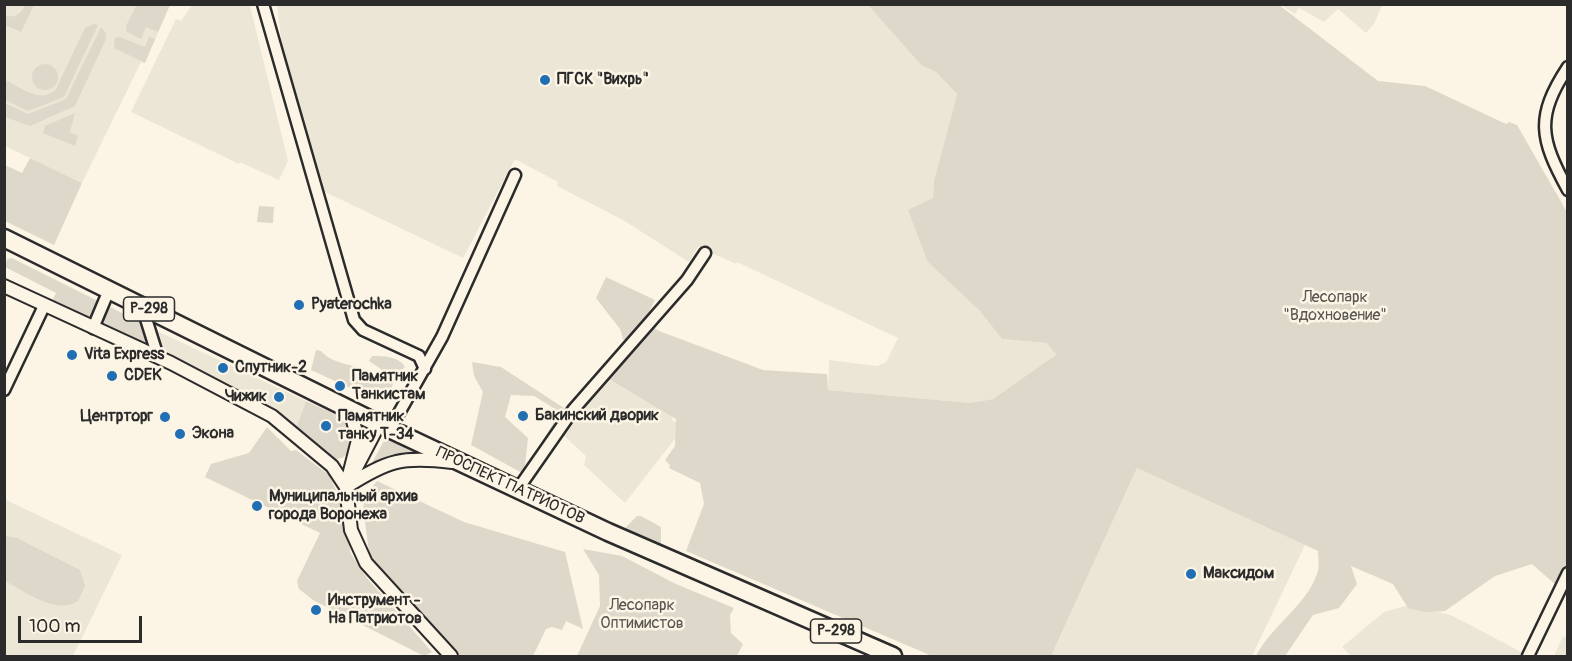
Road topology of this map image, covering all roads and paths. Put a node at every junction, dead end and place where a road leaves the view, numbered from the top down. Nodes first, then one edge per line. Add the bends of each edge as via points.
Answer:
1 (263, 4) edge
2 (1568, 67) edge
3 (515, 175) dead end
4 (1568, 190) edge
5 (5, 241) edge
6 (705, 252) dead end
7 (4, 286) edge
8 (109, 290) junction
9 (44, 306) junction
10 (141, 306) junction
11 (93, 328) junction
12 (158, 357) junction
13 (425, 369) junction
14 (4, 390) edge
15 (350, 409) junction
16 (379, 424) junction
17 (460, 463) junction
18 (346, 487) junction
19 (518, 489) junction
20 (1568, 573) edge
21 (451, 657) edge
22 (893, 657) edge
23 (1528, 657) edge

1 - 13 street via 354,320 363,330 419,356
2 - 4 street via 1548,99 1546,136 1549,156
3 - 13 street
5 - 8 highway, ПРОСПЕКТ ПАТРИОТОВ / Р-298
6 - 19 street via 687,280 573,410
7 - 9 street
8 - 10 highway, ПРОСПЕКТ ПАТРИОТОВ / Р-298
8 - 11 street
9 - 11 street
9 - 14 street
10 - 12 street
10 - 15 highway, ПРОСПЕКТ ПАТРИОТОВ / Р-298
11 - 12 street
12 - 18 street via 272,416 332,466
13 - 16 street via 395,420
15 - 16 highway, ПРОСПЕКТ ПАТРИОТОВ / Р-298
15 - 18 street via 358,440
16 - 17 highway, ПРОСПЕКТ ПАТРИОТОВ / Р-298
16 - 18 street
17 - 18 street via 392,461
17 - 19 highway, ПРОСПЕКТ ПАТРИОТОВ / Р-298
18 - 21 street via 351,530 363,558
19 - 22 highway, ПРОСПЕКТ ПАТРИОТОВ / Р-298
20 - 23 street

